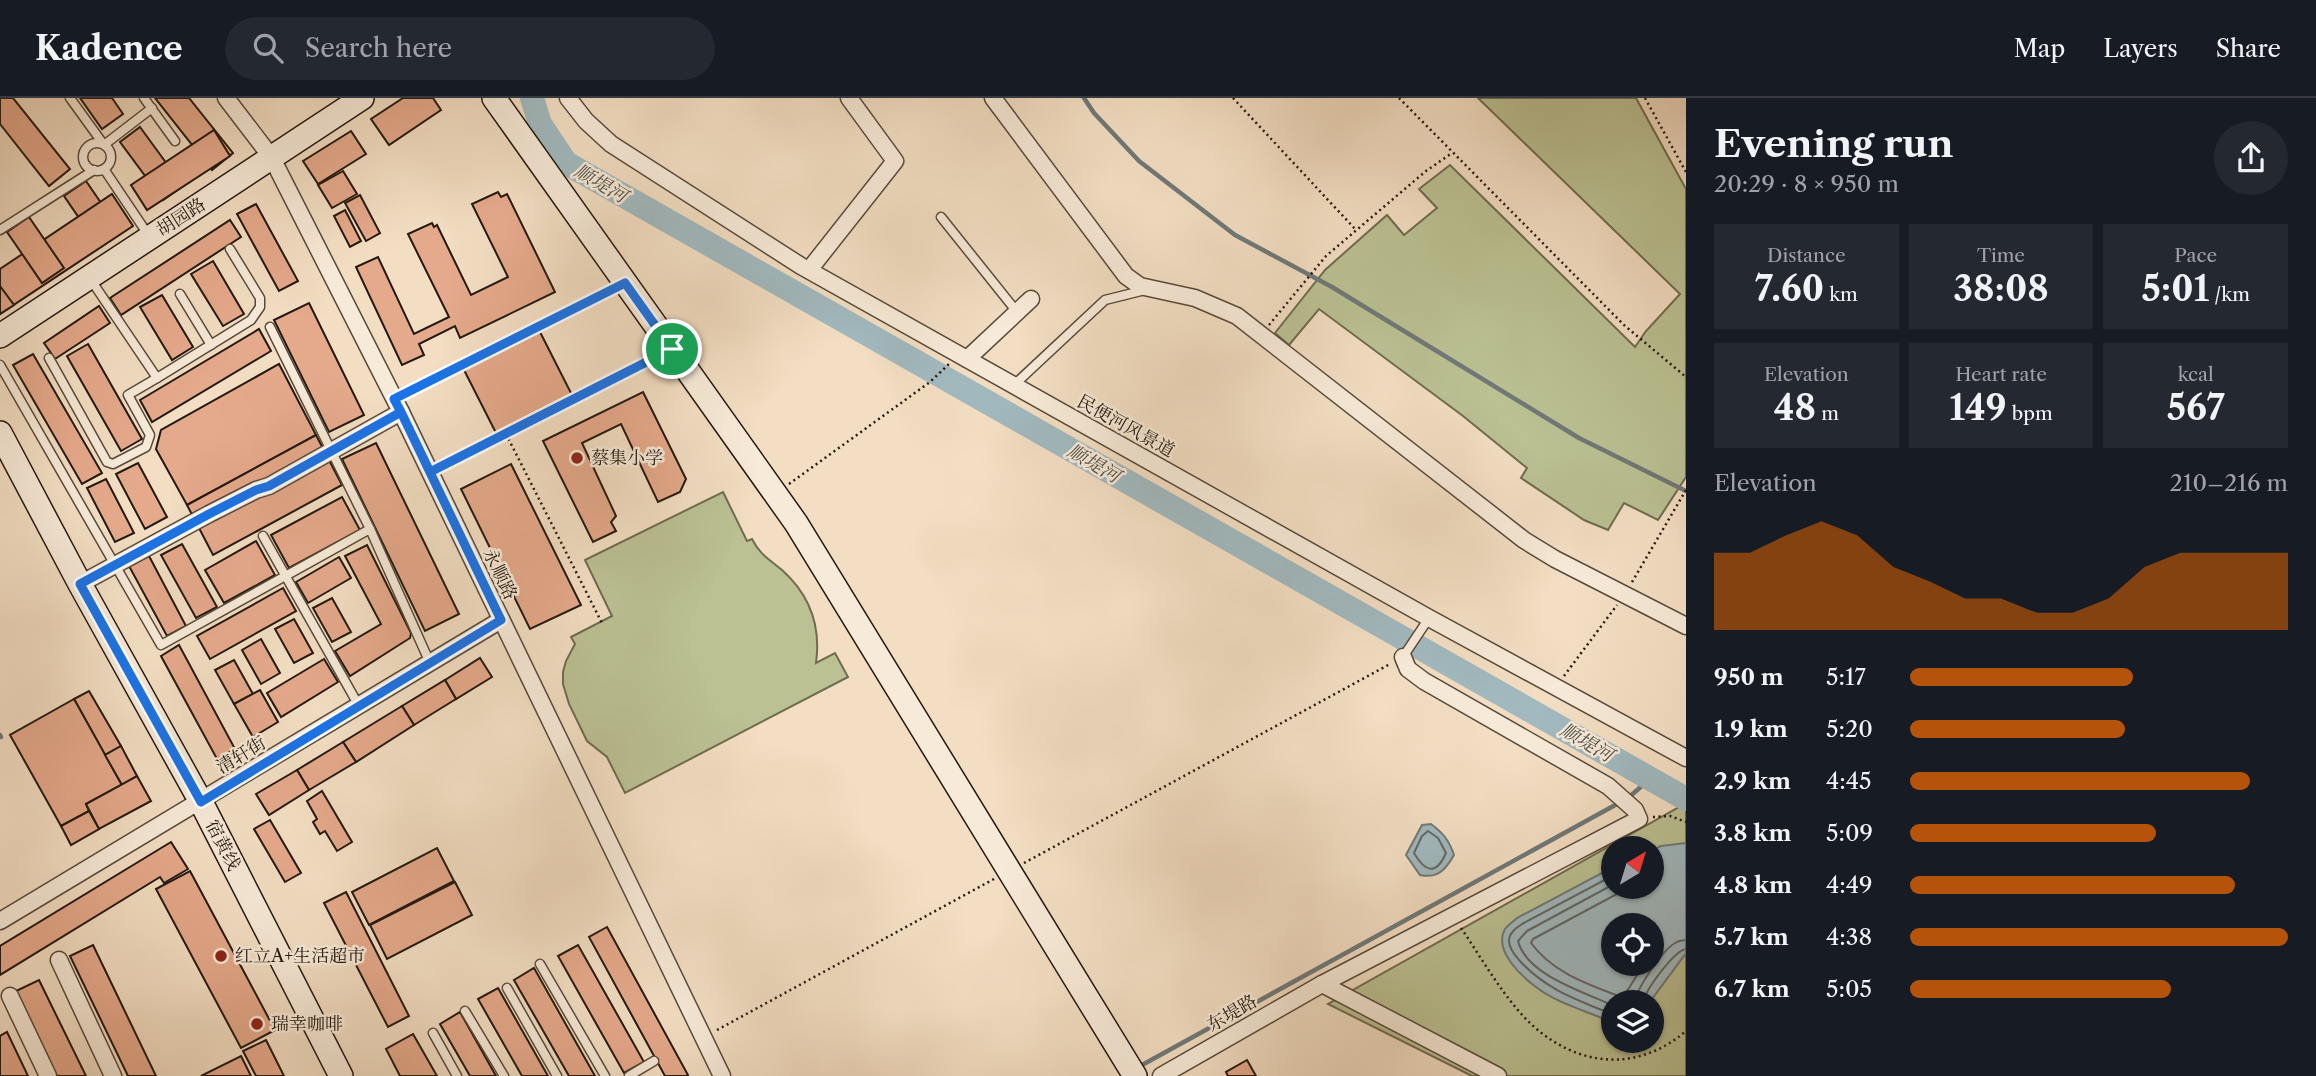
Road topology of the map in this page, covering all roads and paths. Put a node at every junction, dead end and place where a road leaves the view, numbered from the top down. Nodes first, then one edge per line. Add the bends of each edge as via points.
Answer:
1 (70, 98) edge
2 (144, 98) edge
3 (226, 98) edge
4 (494, 98) edge
5 (568, 98) edge
6 (849, 98) edge
7 (993, 98) edge
8 (1233, 98) edge
9 (1399, 98) edge
10 (1645, 98) edge
11 (352, 101) edge
12 (152, 108) junction
13 (175, 141) dead end
14 (104, 145) junction
15 (1452, 153) junction
16 (272, 158) junction
17 (104, 169) junction
18 (94, 170) junction
19 (1686, 172) edge
20 (941, 217) dead end
21 (0, 230) edge
22 (1356, 230) junction
23 (150, 238) junction
24 (230, 250) dead end
25 (809, 271) junction
26 (90, 277) junction
27 (625, 283) junction
28 (1151, 288) junction
29 (180, 294) dead end
30 (1031, 299) dead end
31 (1017, 312) junction
32 (270, 327) dead end
33 (1261, 334) junction
34 (0, 336) edge
35 (211, 345) junction
36 (672, 349) junction
37 (49, 358) dead end
38 (960, 360) junction
39 (0, 365) edge
40 (1686, 377) edge
41 (157, 378) junction
42 (1014, 385) junction
43 (398, 406) junction
44 (0, 433) edge
45 (506, 433) junction
46 (331, 451) junction
47 (430, 472) junction
48 (1686, 490) edge
49 (775, 494) junction
50 (1682, 496) dead end
51 (370, 529) junction
52 (263, 536) dead end
53 (116, 565) junction
54 (286, 576) junction
55 (80, 584) junction
56 (1429, 618) junction
57 (501, 620) junction
58 (603, 625) dead end
59 (1686, 626) edge
60 (1403, 657) junction
61 (430, 663) junction
62 (359, 706) junction
63 (1686, 758) edge
64 (201, 802) junction
65 (1639, 818) junction
66 (1686, 822) edge
67 (1009, 871) junction
68 (1453, 917) junction
69 (0, 921) edge
70 (59, 960) dead end
71 (540, 964) dead end
72 (1322, 984) junction
73 (507, 988) dead end
74 (10, 996) dead end
75 (466, 1011) dead end
76 (1686, 1031) edge
77 (433, 1033) dead end
78 (703, 1037) junction
79 (654, 1061) dead end
80 (48, 1076) edge
81 (113, 1076) edge
82 (341, 1076) edge
83 (457, 1076) edge
84 (504, 1076) edge
85 (557, 1076) edge
86 (605, 1076) edge
87 (629, 1076) edge
88 (722, 1076) edge
89 (1135, 1076) edge
90 (1161, 1076) edge
91 (1498, 1076) edge

1 - 14 lane
2 - 12 lane
3 - 16 street, 永顺路
4 - 27 street
5 - 25 street, 民便河风景道 via 611,144
6 - 25 street via 895,161
7 - 28 street via 1126,276
8 - 22 path
9 - 15 path
10 - 19 path
11 - 16 street, 胡园路
12 - 13 lane
12 - 14 lane
14 - 17 lane via 111,156
14 - 18 lane via 91,144 84,154 87,166
15 - 22 path
15 - 40 path via 1624,325
16 - 23 street, 胡园路
16 - 43 street, 永顺路
17 - 18 lane
17 - 23 lane
18 - 21 lane
20 - 31 lane
22 - 33 path via 1326,256
23 - 26 street, 胡园路
24 - 35 lane via 260,298 260,307 251,320
25 - 38 street, 民便河风景道
26 - 34 street, 胡园路
26 - 41 lane
27 - 36 street
27 - 43 path
28 - 33 street via 1195,298 1237,316
28 - 42 lane via 1105,300
29 - 35 lane
30 - 31 street
31 - 38 street
32 - 46 lane
33 - 59 street via 1524,540
35 - 41 lane
36 - 45 path
36 - 49 street
37 - 41 lane via 107,462 113,464 149,442 128,395
38 - 42 street, 民便河风景道
38 - 49 path
39 - 53 lane
42 - 56 street, 民便河风景道
43 - 46 street
43 - 47 street, 永顺路
44 - 55 street, 宿黄线
45 - 47 path
45 - 58 path
46 - 51 lane
46 - 53 street
47 - 57 street, 永顺路
48 - 50 path
49 - 67 street
51 - 54 lane
51 - 61 lane
52 - 54 lane
53 - 54 lane via 161,645
53 - 55 street
54 - 62 lane
55 - 64 street, 宿黄线
56 - 60 lane
56 - 63 street, 民便河风景道
57 - 61 street, 清轩街
57 - 78 street, 永顺路
60 - 65 street via 1408,669 1424,681 1608,786
60 - 67 path
61 - 62 street, 清轩街
62 - 64 street, 清轩街
64 - 69 street, 清轩街
64 - 82 street, 宿黄线
65 - 66 path via 1670,816
65 - 68 street, 东堤路
67 - 78 path
67 - 89 street
68 - 72 street, 东堤路
68 - 76 path via 1531,1024 1578,1053 1632,1060 1649,1055
70 - 81 street
71 - 86 lane
72 - 90 street, 东堤路
72 - 91 street
73 - 85 lane
74 - 80 street
75 - 84 lane
77 - 83 lane
78 - 88 street, 永顺路
79 - 87 lane

